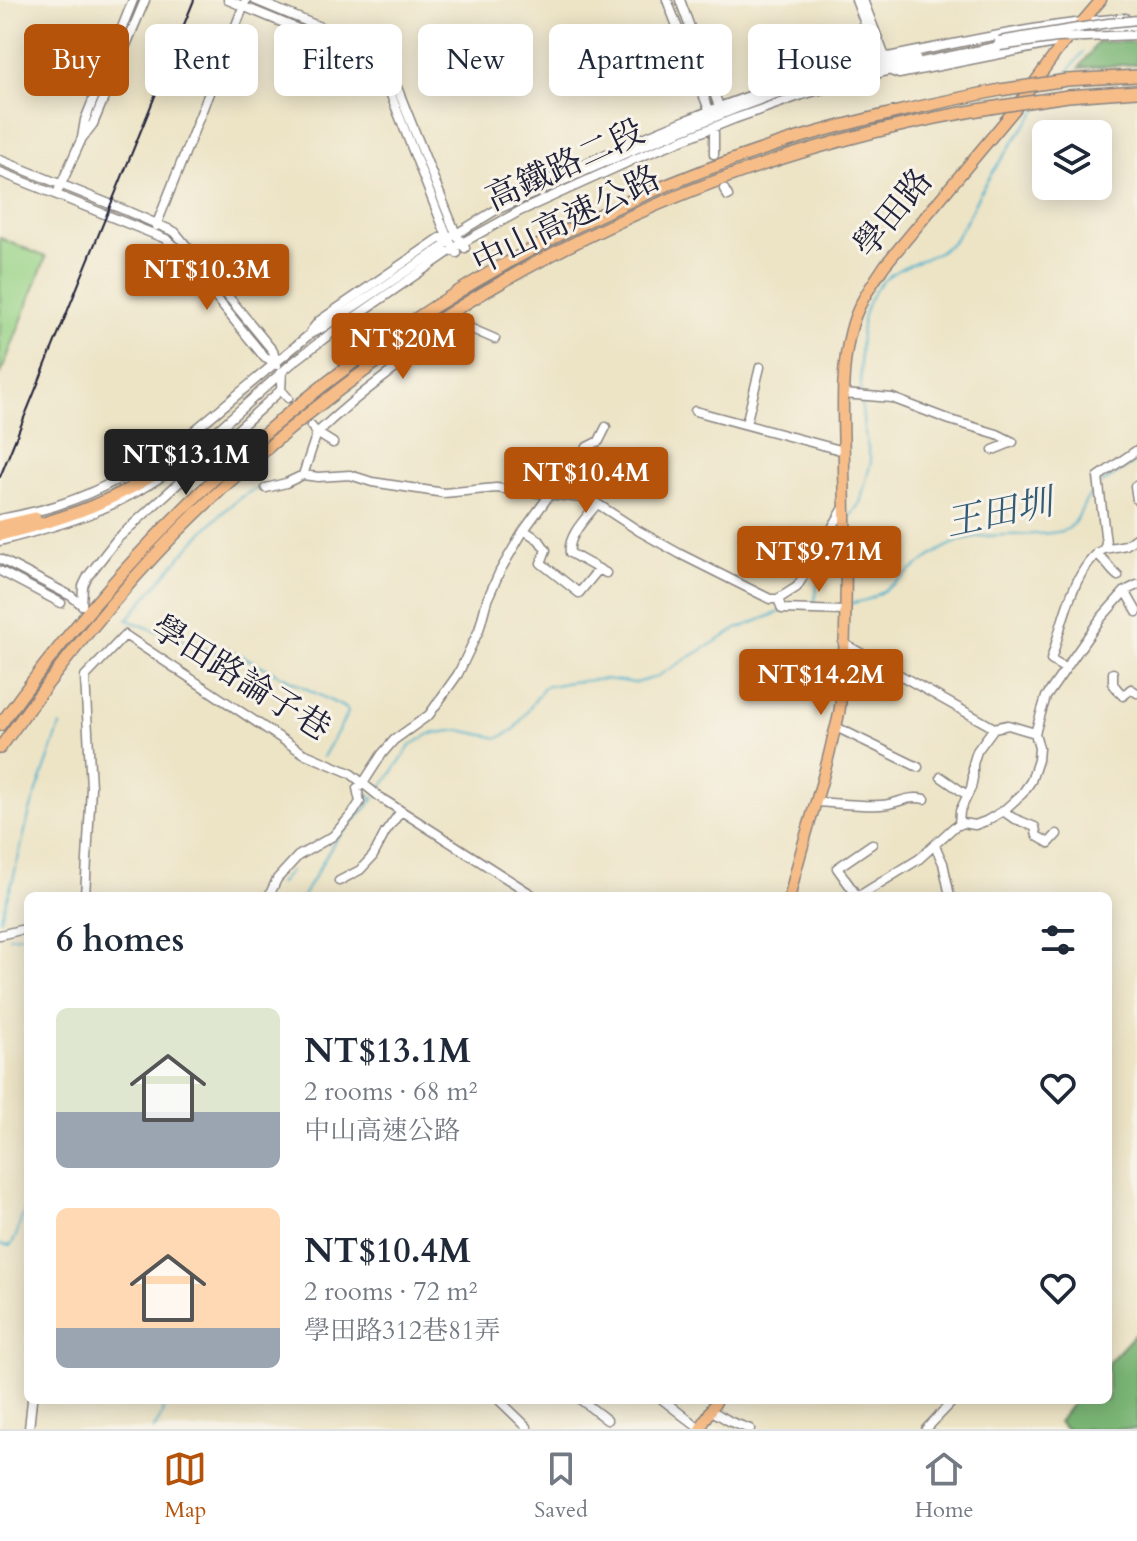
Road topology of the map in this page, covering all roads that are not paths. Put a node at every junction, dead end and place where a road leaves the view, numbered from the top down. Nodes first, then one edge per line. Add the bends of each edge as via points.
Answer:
1 (133, 0) edge
2 (145, 0) edge
3 (228, 0) edge
4 (255, 0) edge
5 (667, 0) edge
6 (680, 0) edge
7 (856, 0) edge
8 (863, 0) edge
9 (1101, 0) edge
10 (244, 3) edge
11 (1137, 22) edge
12 (1082, 23) junction
13 (1137, 37) edge
14 (1067, 40) junction
15 (999, 44) junction
16 (884, 65) junction
17 (1137, 76) edge
18 (1137, 91) edge
19 (724, 118) junction
20 (713, 124) junction
21 (82, 138) junction
22 (714, 154) dead end
23 (0, 160) edge
24 (0, 172) edge
25 (61, 184) junction
26 (56, 195) junction
27 (155, 228) junction
28 (456, 234) junction
29 (448, 239) junction
30 (460, 248) junction
31 (495, 339) dead end
32 (274, 362) junction
33 (760, 367) dead end
34 (282, 372) junction
35 (281, 390) junction
36 (848, 394) junction
37 (288, 398) dead end
38 (695, 411) dead end
39 (746, 424) junction
40 (606, 427) dead end
41 (314, 430) junction
42 (185, 439) junction
43 (333, 443) dead end
44 (195, 449) junction
45 (993, 450) dead end
46 (1137, 450) edge
47 (844, 451) junction
48 (303, 475) junction
49 (1135, 486) edge
50 (266, 488) dead end
51 (551, 493) junction
52 (569, 495) junction
53 (1137, 500) edge
54 (92, 503) junction
55 (597, 504) junction
56 (845, 506) junction
57 (0, 519) edge
58 (0, 526) edge
59 (524, 530) junction
60 (0, 535) edge
61 (1137, 537) edge
62 (0, 541) edge
63 (1101, 551) junction
64 (0, 559) edge
65 (0, 571) edge
66 (1118, 576) dead end
67 (1137, 585) edge
68 (1125, 591) junction
69 (778, 599) junction
70 (61, 603) dead end
71 (845, 611) junction
72 (1137, 612) edge
73 (843, 643) junction
74 (1064, 668) junction
75 (1113, 673) dead end
76 (1137, 693) edge
77 (0, 725) edge
78 (836, 727) junction
79 (994, 728) junction
80 (1035, 733) junction
81 (0, 748) edge
82 (918, 767) dead end
83 (941, 777) dead end
84 (362, 785) junction
85 (967, 795) junction
86 (925, 799) dead end
87 (816, 802) junction
88 (401, 811) junction
89 (1003, 811) junction
90 (959, 825) junction
91 (1057, 834) dead end
92 (872, 844) dead end
93 (935, 846) junction
94 (339, 881) dead end
95 (85, 892) edge
96 (271, 892) edge
97 (528, 892) edge
98 (791, 892) edge
99 (858, 892) edge
100 (866, 892) edge
101 (949, 892) edge
102 (24, 930) edge
103 (0, 935) edge
104 (32, 1404) edge
105 (503, 1404) edge
106 (586, 1404) edge
107 (668, 1404) edge
108 (715, 1404) edge
109 (950, 1404) edge
110 (712, 1411) junction
111 (607, 1420) dead end
112 (527, 1427) dead end
113 (29, 1429) edge
114 (700, 1429) edge
115 (750, 1429) edge
116 (926, 1429) edge

1 - 21 street
2 - 21 street via 93,124
3 - 10 street
4 - 28 street via 366,46 382,58
5 - 20 street
6 - 19 street
7 - 16 street
8 - 16 street
9 - 12 main road, 學田路
10 - 27 street
10 - 29 street via 353,50 375,65
11 - 12 street, 高鐵路二段
11 - 14 street
11 - 15 street, bridge
12 - 14 main road, 學田路
12 - 16 street, 高鐵路二段 via 998,35
13 - 14 street, 高鐵路二段
13 - 15 street, bridge
14 - 16 street, 高鐵路二段 via 899,74
14 - 36 main road, 學田路 via 867,291 845,357
15 - 16 street
16 - 19 street, 高鐵路二段
16 - 19 street, 高鐵路二段 via 841,67 798,79
17 - 77 highway, 中山高速公路, bridge via 1000,90 798,138 626,203 497,268 356,359 213,479 105,592
18 - 81 highway, 中山高速公路, bridge via 951,114 802,151 632,215 513,274 330,395 222,488 115,601
19 - 20 street, 高鐵路二段
19 - 20 street, 高鐵路二段
20 - 22 street
20 - 28 street, 高鐵路二段 via 629,143 512,196
20 - 30 street, 高鐵路二段 via 520,211
21 - 25 street
23 - 25 street
24 - 26 street
25 - 26 street
25 - 27 street
26 - 27 street
27 - 32 street via 180,237 273,351
28 - 29 street, 高鐵路二段
28 - 30 street
29 - 30 street
29 - 32 street, 高鐵路二段 via 440,238 347,301
30 - 34 street, 高鐵路二段 via 341,326
31 - 41 street via 455,327
32 - 34 street
32 - 42 street, 高鐵路二段
33 - 39 street
34 - 35 street
34 - 44 street, 高鐵路二段
35 - 37 street
35 - 64 street via 117,539 88,576 82,605
36 - 45 street via 892,398 1013,442
36 - 47 main road, 學田路
38 - 39 street
39 - 47 street
40 - 52 street via 599,441 587,447 586,463
41 - 43 street
41 - 48 street
42 - 54 highway via 144,473
42 - 57 street, 高鐵路二段 via 94,491
44 - 54 highway via 136,485
44 - 62 street, 高鐵路二段 via 153,484 96,513
46 - 63 street via 1098,477 1106,543
47 - 56 main road, 學田路
48 - 50 street
48 - 51 street via 350,475 444,493 496,488
49 - 53 street
51 - 52 street
51 - 59 street
52 - 55 street
54 - 58 highway
54 - 60 highway via 60,519
55 - 59 street via 569,546 570,553 602,571 579,593 541,563 546,550
55 - 69 street via 680,554
56 - 69 street via 797,587
56 - 71 main road, 學田路
59 - 84 street via 500,571 458,674 429,715 394,740
61 - 63 street
63 - 66 street via 1099,556
63 - 74 street via 1070,594 1051,660
65 - 70 street
67 - 68 street
68 - 72 street
68 - 74 street
69 - 71 street via 782,609
71 - 73 main road
73 - 78 main road
73 - 79 street
74 - 80 street via 1046,697
75 - 76 street via 1113,684 1123,696 1131,689
78 - 82 street
78 - 87 main road
79 - 80 street via 1008,725
79 - 85 street via 977,751
80 - 89 street via 1039,748 1031,781
83 - 85 street
84 - 88 street, 學田路論子巷
84 - 95 street, 學田路論子巷 via 350,773 303,753 125,635 85,677 91,787
84 - 96 street via 353,813 333,836 298,856
85 - 90 street
86 - 87 street via 913,796 870,805
87 - 98 main road
88 - 94 street via 373,856
88 - 97 street, 學田路論子巷
89 - 90 street via 975,825
89 - 91 street via 1035,827 1037,836 1049,843
90 - 93 street
92 - 99 street via 837,868
93 - 100 street
93 - 101 street
102 - 103 street
104 - 113 street
105 - 112 street
106 - 111 street
107 - 114 street
108 - 110 main road
109 - 116 street
110 - 114 main road
110 - 115 street

